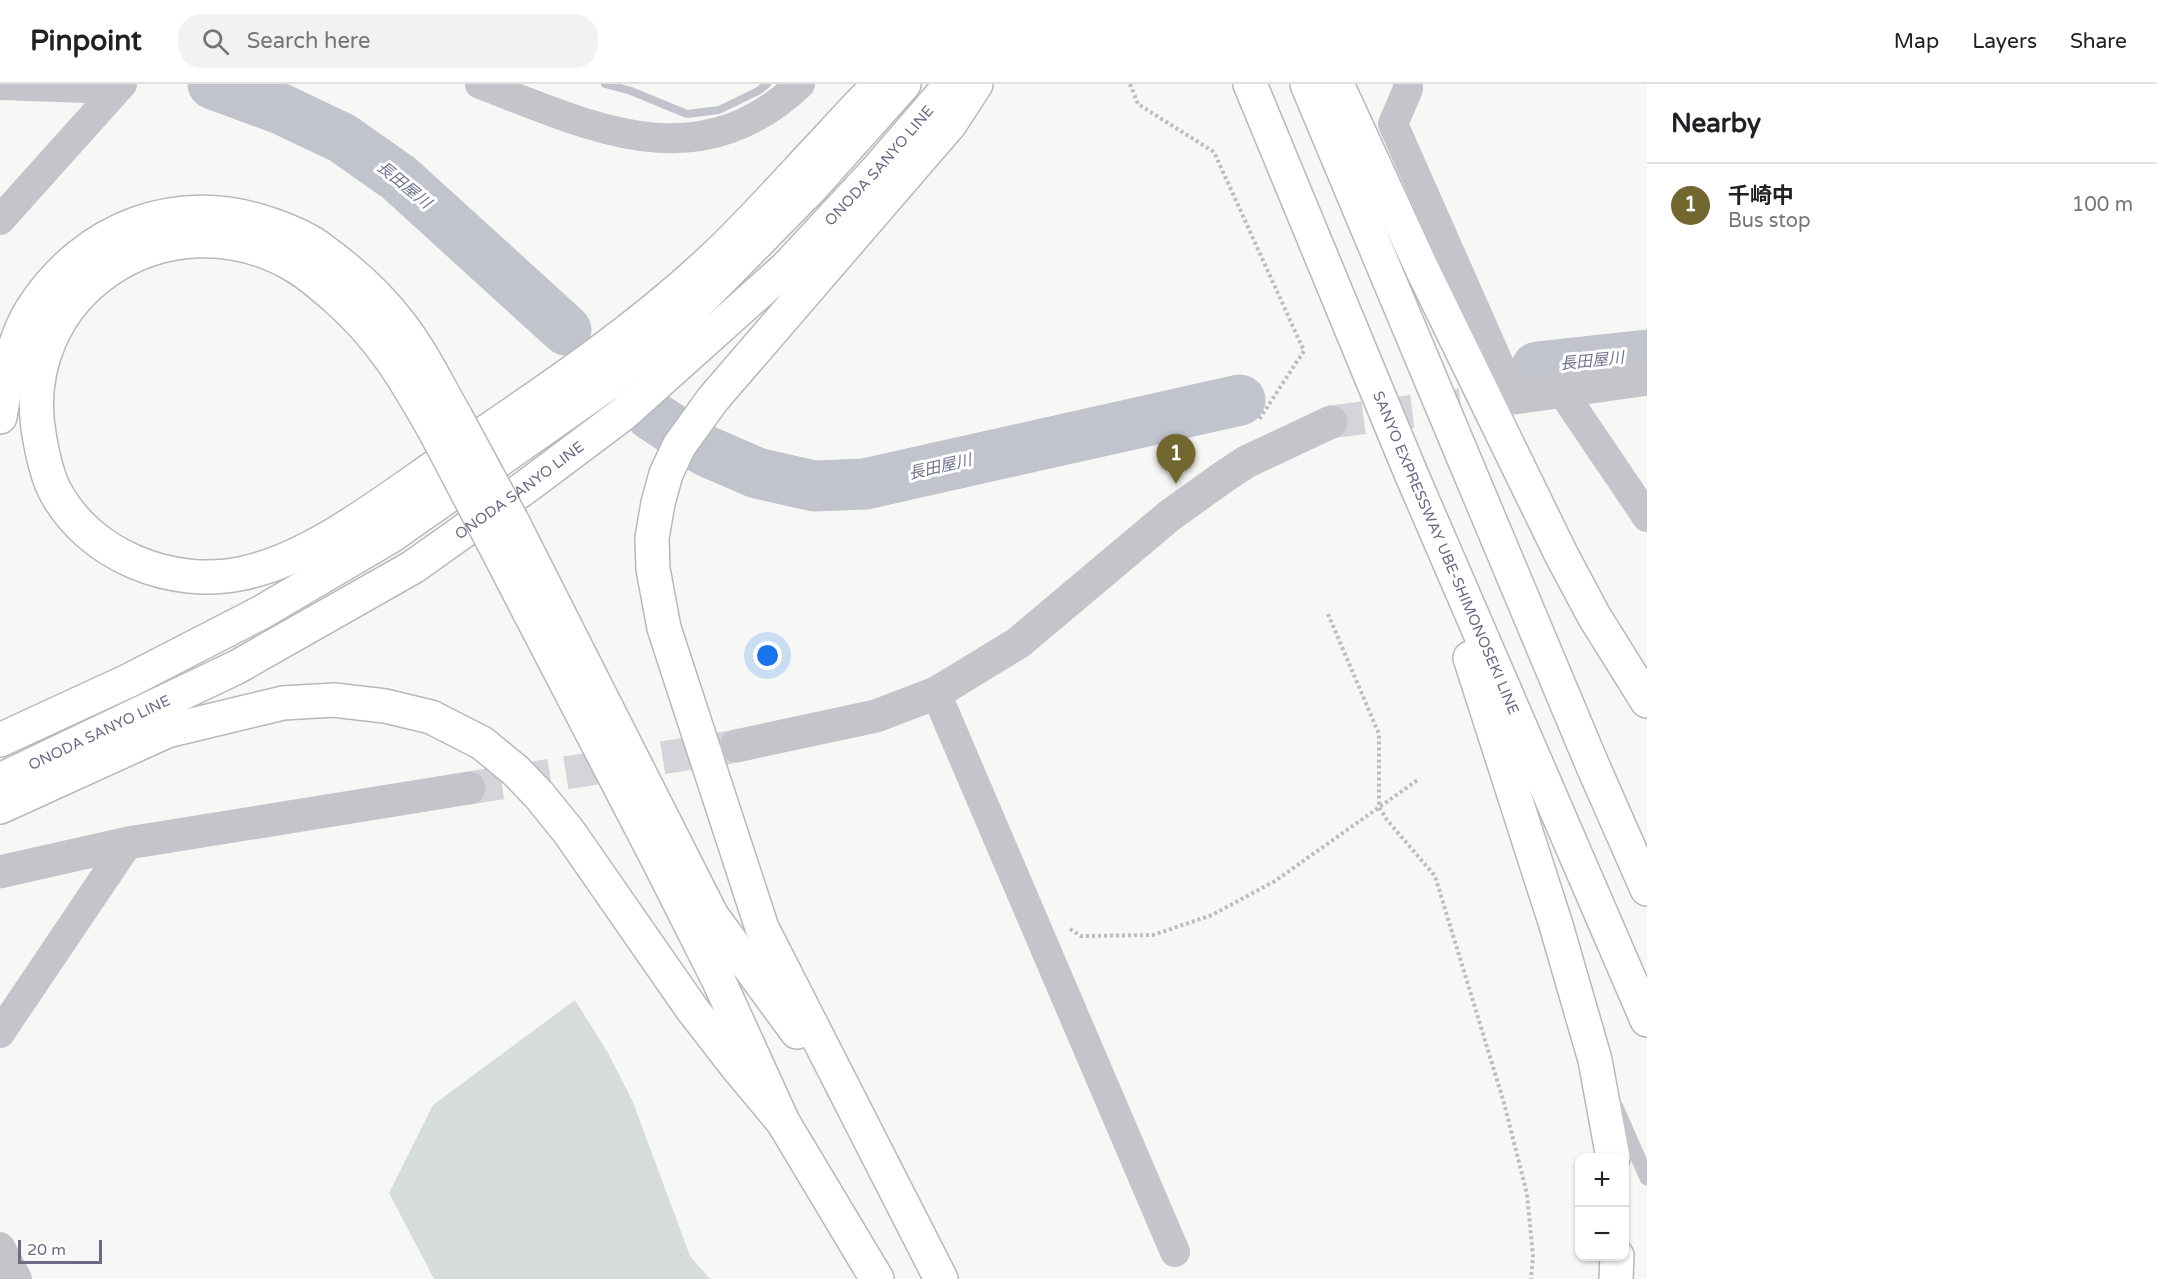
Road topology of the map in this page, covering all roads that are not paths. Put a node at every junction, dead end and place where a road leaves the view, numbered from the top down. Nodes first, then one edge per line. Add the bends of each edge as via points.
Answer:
1 (480, 84) edge
2 (800, 84) edge
3 (881, 84) edge
4 (904, 84) edge
5 (951, 84) edge
6 (976, 84) edge
7 (1250, 84) edge
8 (1307, 84) edge
9 (1337, 84) edge
10 (1408, 84) edge
11 (0, 85) edge
12 (119, 86) edge
13 (0, 220) edge
14 (1647, 379) edge
15 (1561, 390) junction
16 (1514, 398) joint
17 (0, 417) edge
18 (1331, 422) tunnel mouth
19 (446, 425) junction
20 (1410, 471) junction
21 (1647, 517) edge
22 (501, 530) junction
23 (1639, 690) edge
24 (936, 693) junction
25 (1647, 719) edge
26 (0, 741) edge
27 (736, 746) tunnel mouth
28 (0, 780) edge
29 (469, 788) tunnel mouth
30 (0, 807) edge
31 (128, 843) junction
32 (0, 872) edge
33 (1647, 889) edge
34 (1647, 1020) edge
35 (0, 1033) edge
36 (1595, 1060) junction
37 (856, 1114) junction
38 (783, 1122) junction
39 (1612, 1153) edge
40 (1647, 1178) edge
41 (0, 1247) edge
42 (1176, 1252) dead end
43 (1617, 1261) edge
44 (17, 1279) edge
45 (877, 1279) edge
46 (941, 1279) edge
47 (1616, 1279) edge

1 - 2 street via 621,134 676,139 734,127 764,113
3 - 19 main road via 721,251 646,317 384,502 302,553 266,567 206,578 150,568 101,543 67,509 53,487 42,454 35,405 50,338 73,300 104,271 153,248 181,242 218,242 255,248 295,266 359,318
4 - 26 main road via 812,187 682,319 606,385 391,536 272,607
5 - 28 main road, ONODA SANYO LINE via 786,268 623,414 527,486 413,567 237,667
6 - 37 main road via 950,124 712,399 679,446 666,474 652,538 653,569 664,628 762,928
7 - 20 main road, SANYO EXPRESSWAY UBE-SHIMONOSEKI LINE
8 - 33 main road
9 - 23 main road via 1561,554
10 - 16 street via 1393,124
11 - 12 street
12 - 13 street
14 - 15 street
15 - 16 street
15 - 21 street
17 - 19 main road via 6,376 31,311 66,267 85,250 143,221 177,213 214,213 254,218 320,247 378,298 401,325
18 - 24 street via 1246,462 1222,478 1169,516 1018,644
19 - 22 main road, bridge
20 - 34 main road, SANYO EXPRESSWAY UBE-SHIMONOSEKI LINE
20 - 36 main road via 1556,925
22 - 37 main road via 712,916
22 - 38 main road
23 - 25 lane
24 - 27 street via 876,716
24 - 42 street
29 - 31 street
30 - 38 main road via 167,731 283,702 334,700 432,717 482,743 539,795 692,1009
31 - 32 street
31 - 35 street
36 - 39 main road
36 - 40 lane
37 - 46 main road
38 - 45 main road
41 - 44 street
43 - 47 main road

